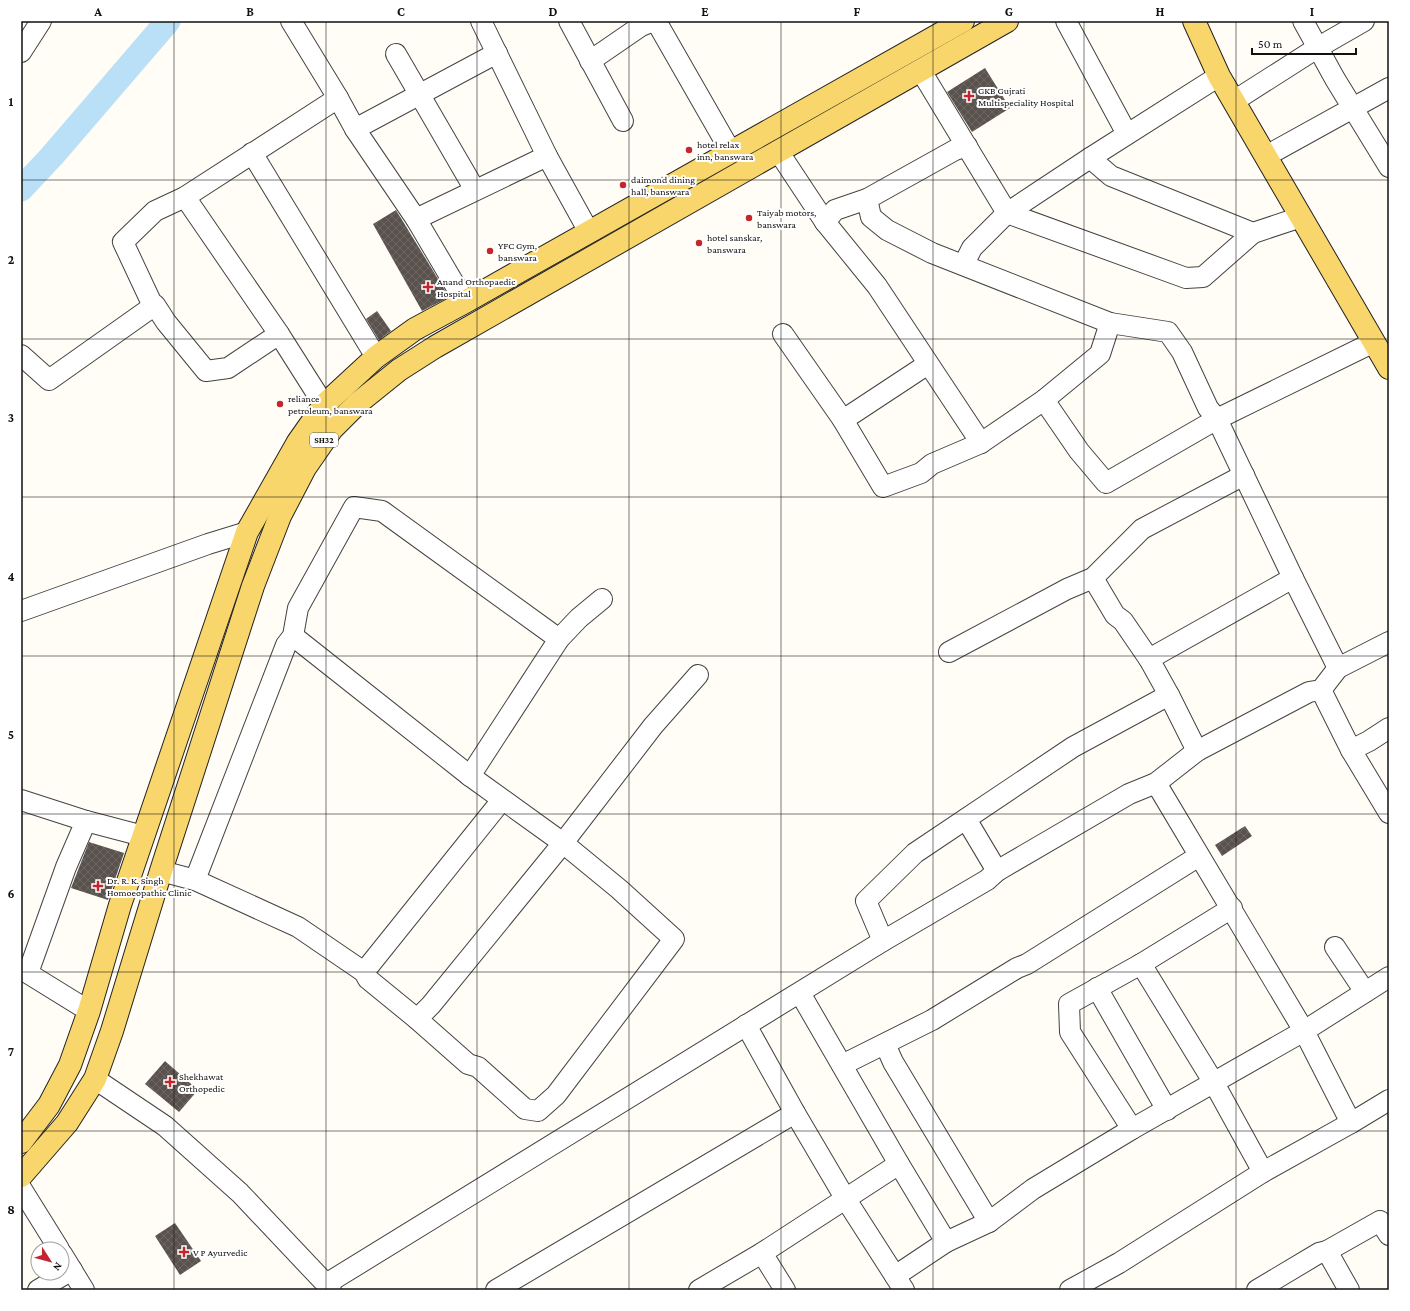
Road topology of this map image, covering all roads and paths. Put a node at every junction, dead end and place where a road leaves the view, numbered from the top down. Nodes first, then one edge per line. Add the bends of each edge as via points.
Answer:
1 (41, 21) edge
2 (291, 21) edge
3 (481, 21) edge
4 (569, 21) edge
5 (655, 21) edge
6 (963, 21) edge
7 (1007, 21) edge
8 (1066, 21) edge
9 (1194, 21) edge
10 (1303, 21) edge
11 (1364, 21) edge
12 (1317, 48) junction
13 (21, 52) edge
14 (497, 53) junction
15 (396, 54) dead end
16 (590, 60) junction
17 (921, 71) junction
18 (1219, 76) junction
19 (1389, 88) edge
20 (420, 94) junction
21 (338, 98) junction
22 (1234, 101) junction
23 (1352, 108) junction
24 (623, 121) dead end
25 (355, 129) junction
26 (1127, 134) junction
27 (967, 146) junction
28 (778, 151) junction
29 (252, 152) junction
30 (731, 152) junction
31 (547, 156) junction
32 (1266, 156) junction
33 (1090, 158) junction
34 (1389, 167) edge
35 (475, 190) junction
36 (185, 197) junction
37 (867, 199) junction
38 (1007, 213) junction
39 (1301, 217) junction
40 (416, 219) junction
41 (825, 222) junction
42 (589, 232) junction
43 (1253, 233) junction
44 (964, 264) junction
45 (465, 302) junction
46 (153, 306) junction
47 (1110, 323) junction
48 (279, 334) junction
49 (783, 334) dead end
50 (1374, 342) junction
51 (21, 355) edge
52 (376, 356) junction
53 (928, 364) junction
54 (1389, 368) edge
55 (1044, 400) junction
56 (324, 405) junction
57 (1217, 419) junction
58 (843, 420) junction
59 (981, 443) junction
60 (1244, 475) junction
61 (246, 532) junction
62 (1093, 578) junction
63 (1293, 578) junction
64 (602, 598) dead end
65 (21, 611) edge
66 (292, 636) junction
67 (559, 639) junction
68 (1389, 642) edge
69 (950, 652) dead end
70 (1150, 659) junction
71 (1338, 668) junction
72 (698, 675) dead end
73 (1321, 690) junction
74 (1169, 695) junction
75 (1389, 728) edge
76 (1351, 750) junction
77 (1197, 752) junction
78 (470, 776) junction
79 (1156, 783) junction
80 (21, 800) edge
81 (502, 800) junction
82 (1389, 813) edge
83 (966, 819) junction
84 (86, 821) junction
85 (143, 836) junction
86 (563, 843) junction
87 (1199, 856) junction
88 (161, 870) junction
89 (997, 871) junction
90 (195, 880) junction
91 (1232, 908) junction
92 (883, 941) junction
93 (1335, 947) dead end
94 (1141, 964) junction
95 (25, 971) edge
96 (364, 972) junction
97 (1389, 977) edge
98 (1097, 988) junction
99 (1365, 992) junction
100 (800, 993) junction
101 (89, 1011) junction
102 (417, 1019) junction
103 (746, 1025) junction
104 (1304, 1031) junction
105 (885, 1044) junction
106 (842, 1065) junction
107 (95, 1079) junction
108 (1214, 1083) junction
109 (1389, 1100) edge
110 (1167, 1110) junction
111 (795, 1113) junction
112 (1351, 1123) junction
113 (1132, 1129) junction
114 (21, 1142) edge
115 (899, 1164) junction
116 (1263, 1172) junction
117 (21, 1176) edge
118 (21, 1188) edge
119 (844, 1198) junction
120 (989, 1222) junction
121 (1389, 1235) edge
122 (54, 1241) edge
123 (946, 1242) junction
124 (1327, 1251) junction
125 (762, 1253) junction
126 (70, 1267) edge
127 (47, 1281) edge
128 (900, 1283) edge
129 (329, 1287) edge
130 (38, 1290) edge
131 (84, 1290) edge
132 (496, 1290) edge
133 (698, 1290) edge
134 (785, 1290) edge
135 (1070, 1290) edge
136 (1258, 1290) edge
137 (1349, 1290) edge

1 - 13 street
2 - 21 street
3 - 14 street
4 - 16 street
5 - 16 street via 641,26
5 - 30 street
6 - 30 main road, SH32
7 - 17 main road, SH32
8 - 26 street
9 - 18 main road
10 - 12 street
11 - 12 street
12 - 22 street
12 - 23 street
14 - 20 street
14 - 31 street
15 - 20 street
16 - 24 street
17 - 27 street
17 - 28 main road, SH32
18 - 22 main road
18 - 26 street
19 - 23 street
20 - 25 street
20 - 35 street
21 - 25 street
21 - 29 street
22 - 32 main road
23 - 32 street
23 - 34 street
25 - 40 street
26 - 33 street
27 - 37 street via 955,150
27 - 38 street
28 - 41 street
28 - 88 main road, SH32 via 435,347 399,370 358,403 332,429 305,468 280,516 253,586
29 - 36 street
29 - 52 street
30 - 42 main road, SH32
31 - 35 street
31 - 42 street
32 - 39 main road
33 - 38 street
33 - 43 street via 1111,176
35 - 40 street
36 - 46 street via 155,210 123,242
36 - 48 street
37 - 41 street via 835,210
37 - 44 street via 871,217 887,230
38 - 43 street via 1186,278 1203,277
38 - 44 street via 972,248
39 - 43 street
39 - 50 main road
40 - 45 street
41 - 53 street via 877,286
42 - 45 main road, SH32
44 - 47 street
45 - 52 main road, SH32 via 415,329
46 - 48 street via 155,305 206,371 228,368
46 - 51 street via 49,380
47 - 55 street via 1100,354
47 - 57 street via 1168,332 1182,352 1208,408
48 - 56 street
49 - 58 street
50 - 54 main road
50 - 57 street
52 - 56 main road, SH32
53 - 58 street
53 - 59 street
55 - 57 street via 1079,451 1106,483
55 - 59 street
56 - 61 main road, SH32 via 298,442
57 - 60 street
58 - 59 street via 883,486 921,473 932,464
60 - 62 street via 1142,530
60 - 63 street
61 - 65 street
61 - 85 main road, SH32
62 - 69 street via 1067,589
62 - 70 street via 1115,615 1123,621
63 - 70 street
63 - 71 street
64 - 67 street via 578,618
66 - 67 street via 298,608 354,507 382,511
66 - 78 street
66 - 90 street via 286,645
67 - 78 street
68 - 71 street
70 - 74 street
71 - 73 street
72 - 86 street via 653,726
73 - 76 street
73 - 77 street via 1309,692
74 - 77 street
74 - 83 street via 1073,747
75 - 76 street
76 - 82 street
77 - 79 street
78 - 81 street
79 - 87 street
79 - 89 street via 1129,794
80 - 84 street
81 - 86 street
81 - 96 street
83 - 89 street
83 - 92 street via 915,853 866,901
84 - 85 street
84 - 95 street
85 - 101 main road, SH32
86 - 102 street
86 - 102 street via 674,939 556,1095 538,1111 525,1109 478,1067 468,1064
87 - 91 street
87 - 105 street via 1027,964 932,1020
88 - 90 street
88 - 107 main road, SH32 via 112,1032
89 - 92 street via 987,880
90 - 96 street via 298,927
91 - 94 street
91 - 104 street
92 - 100 street
93 - 99 street
94 - 98 street
94 - 108 street
95 - 101 street
96 - 102 street via 368,979
97 - 99 street
98 - 110 street
98 - 113 street via 1069,1004 1070,1032
99 - 104 street
100 - 103 street
100 - 106 street
101 - 114 main road, SH32 via 70,1065 49,1105
103 - 111 street
103 - 129 street
104 - 108 street
104 - 112 street
105 - 106 street
105 - 120 street via 893,1062
106 - 115 street
107 - 117 main road, SH32 via 67,1123
107 - 129 street via 165,1126 240,1193
108 - 110 street
108 - 116 street
109 - 112 street
110 - 113 street
111 - 119 street
111 - 132 street
112 - 116 street
113 - 120 street via 1033,1188
115 - 119 street
115 - 123 street
116 - 135 street via 1119,1264
118 - 122 street
119 - 125 street
119 - 128 street
120 - 123 street
121 - 124 street via 1380,1221
123 - 128 street
124 - 136 street via 1319,1253
124 - 137 street
125 - 133 street
125 - 134 street
126 - 131 street
127 - 130 street

